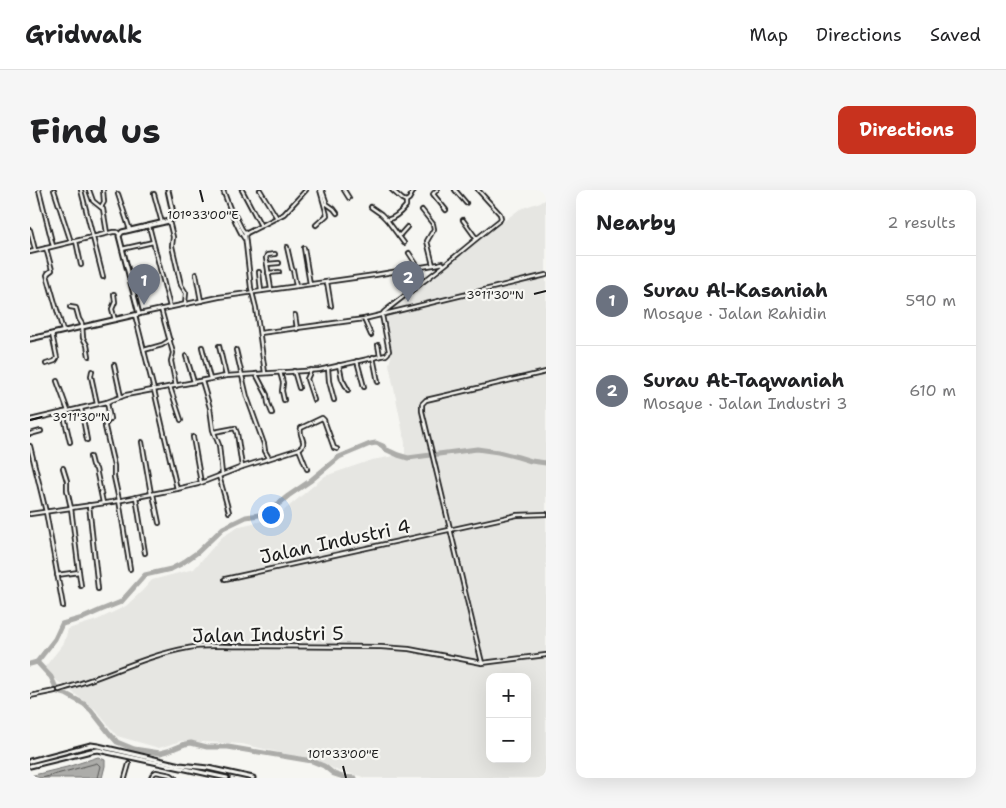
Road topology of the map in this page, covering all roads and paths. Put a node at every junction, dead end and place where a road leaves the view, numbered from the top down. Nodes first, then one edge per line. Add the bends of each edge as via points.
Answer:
1 (39, 190) edge
2 (54, 190) edge
3 (81, 190) edge
4 (89, 190) edge
5 (103, 190) edge
6 (168, 190) edge
7 (223, 190) edge
8 (242, 190) edge
9 (260, 190) edge
10 (306, 190) edge
11 (321, 190) edge
12 (344, 190) edge
13 (392, 190) edge
14 (414, 190) edge
15 (437, 190) edge
16 (455, 190) edge
17 (478, 190) edge
18 (118, 194) dead end
19 (154, 194) dead end
20 (348, 198) dead end
21 (406, 201) junction
22 (466, 203) dead end
23 (101, 207) junction
24 (371, 207) dead end
25 (422, 210) dead end
26 (446, 210) dead end
27 (337, 213) dead end
28 (236, 217) dead end
29 (277, 218) junction
30 (387, 220) junction
31 (463, 220) dead end
32 (169, 221) junction
33 (162, 223) junction
34 (316, 225) dead end
35 (149, 226) junction
36 (261, 226) junction
37 (407, 227) dead end
38 (30, 230) edge
39 (130, 230) junction
40 (107, 234) junction
41 (119, 234) junction
42 (246, 234) junction
43 (399, 236) junction
44 (93, 237) junction
45 (476, 238) junction
46 (245, 240) junction
47 (76, 241) junction
48 (71, 242) junction
49 (153, 242) junction
50 (404, 243) dead end
51 (53, 246) junction
52 (287, 247) dead end
53 (46, 248) junction
54 (304, 248) dead end
55 (122, 249) junction
56 (35, 250) junction
57 (30, 252) edge
58 (409, 253) dead end
59 (275, 254) dead end
60 (279, 263) dead end
61 (81, 264) dead end
62 (267, 264) junction
63 (433, 265) junction
64 (444, 265) junction
65 (418, 267) junction
66 (259, 272) dead end
67 (279, 272) dead end
68 (196, 274) dead end
69 (268, 274) junction
70 (546, 275) edge
71 (103, 277) dead end
72 (328, 282) junction
73 (310, 284) junction
74 (296, 286) junction
75 (271, 289) junction
76 (261, 291) junction
77 (252, 292) junction
78 (114, 294) dead end
79 (201, 301) junction
80 (185, 304) junction
81 (331, 306) dead end
82 (70, 307) dead end
83 (170, 307) junction
84 (161, 309) junction
85 (137, 314) junction
86 (295, 315) dead end
87 (382, 315) junction
88 (364, 319) junction
89 (115, 320) junction
90 (83, 327) junction
91 (297, 328) junction
92 (63, 331) junction
93 (260, 333) junction
94 (52, 334) junction
95 (371, 335) dead end
96 (30, 339) edge
97 (170, 340) junction
98 (378, 344) dead end
99 (218, 346) dead end
100 (202, 347) dead end
101 (144, 350) junction
102 (236, 350) dead end
103 (89, 356) dead end
104 (186, 356) dead end
105 (380, 356) junction
106 (374, 357) junction
107 (357, 361) junction
108 (46, 364) dead end
109 (114, 365) dead end
110 (339, 365) junction
111 (328, 368) junction
112 (310, 370) junction
113 (92, 371) dead end
114 (294, 371) junction
115 (280, 372) junction
116 (546, 372) edge
117 (256, 374) junction
118 (265, 374) junction
119 (242, 375) junction
120 (226, 376) junction
121 (210, 379) junction
122 (57, 381) dead end
123 (202, 381) junction
124 (194, 382) junction
125 (378, 382) dead end
126 (176, 386) junction
127 (170, 387) junction
128 (364, 387) dead end
129 (300, 388) dead end
130 (154, 390) junction
131 (348, 390) dead end
132 (122, 397) junction
133 (284, 400) dead end
134 (314, 400) dead end
135 (334, 400) dead end
136 (107, 402) junction
137 (96, 404) junction
138 (81, 408) junction
139 (68, 411) junction
140 (63, 412) junction
141 (272, 413) dead end
142 (30, 420) edge
143 (181, 420) dead end
144 (41, 431) dead end
145 (214, 432) junction
146 (30, 434) edge
147 (192, 437) dead end
148 (87, 440) dead end
149 (70, 442) dead end
150 (142, 442) dead end
151 (30, 446) edge
152 (299, 449) junction
153 (337, 449) dead end
154 (90, 457) dead end
155 (269, 458) junction
156 (242, 466) junction
157 (63, 468) dead end
158 (307, 469) dead end
159 (220, 475) junction
160 (201, 482) junction
161 (177, 489) junction
162 (152, 494) junction
163 (136, 497) junction
164 (119, 500) junction
165 (103, 503) junction
166 (89, 505) junction
167 (71, 508) junction
168 (46, 512) junction
169 (229, 512) dead end
170 (30, 514) edge
171 (546, 514) edge
172 (159, 523) dead end
173 (451, 529) junction
174 (145, 553) dead end
175 (130, 568) dead end
176 (79, 572) junction
177 (57, 575) junction
178 (225, 579) dead end
179 (82, 586) dead end
180 (98, 590) dead end
181 (63, 606) dead end
182 (546, 655) edge
183 (482, 663) junction
184 (60, 690) dead end
185 (55, 691) dead end
186 (30, 696) edge
187 (30, 761) edge
188 (129, 764) dead end
189 (30, 766) edge
190 (125, 778) edge
191 (151, 778) edge
192 (175, 778) edge
193 (227, 778) edge
194 (253, 778) edge

1 - 51 street
2 - 48 street
3 - 44 street
4 - 23 street via 92,201
5 - 23 street via 105,200
6 - 32 street via 173,216
7 - 46 street
8 - 36 street
9 - 29 street
10 - 29 street via 291,208
11 - 27 street via 327,204
11 - 34 street via 327,215
12 - 20 street
13 - 21 street
14 - 21 street
15 - 26 street via 433,194
16 - 22 street
17 - 45 street via 501,218
18 - 39 street
19 - 33 street
21 - 30 street via 406,206
23 - 40 street
24 - 30 street
25 - 63 street via 434,224 427,243
28 - 42 street
29 - 36 street
30 - 43 street
31 - 45 street
32 - 33 street
32 - 80 street via 181,285 186,293
33 - 35 street
35 - 39 street
35 - 49 street
36 - 42 street
37 - 43 street
38 - 56 street
39 - 41 street
40 - 41 street
40 - 44 street
41 - 55 street
42 - 46 street
43 - 50 street
44 - 47 street
44 - 71 street
45 - 64 street
46 - 77 street
47 - 48 street
47 - 61 street
48 - 51 street
49 - 55 street
49 - 83 street
51 - 53 street
52 - 74 street
53 - 56 street
53 - 92 street via 52,270 47,275
54 - 73 street
55 - 85 street
56 - 57 street
58 - 65 street
59 - 62 street via 266,256
60 - 62 street
62 - 69 street
63 - 64 street
63 - 65 street
64 - 87 street
65 - 72 street
66 - 76 street
67 - 69 street
68 - 79 street
69 - 75 street
70 - 87 street
72 - 73 street
72 - 81 street
73 - 74 street
74 - 75 street
75 - 76 street
76 - 77 street
77 - 79 street
77 - 93 street
78 - 89 street via 112,309
79 - 80 street
80 - 83 street
82 - 90 street via 76,308
83 - 84 street
84 - 85 street
84 - 97 street
85 - 89 street
85 - 101 street
86 - 91 street
87 - 88 street
87 - 105 street via 389,351
88 - 91 street
88 - 95 street
89 - 90 street
90 - 92 street
90 - 103 street
91 - 93 street
92 - 94 street
93 - 118 street
94 - 96 street
94 - 108 street via 57,358
97 - 101 street
97 - 126 street
98 - 105 street
99 - 120 street
100 - 121 street
101 - 130 street
102 - 119 street
104 - 124 street
105 - 106 street
106 - 107 street
106 - 125 street
107 - 110 street
107 - 128 street
109 - 132 street
110 - 111 street
110 - 131 street
111 - 112 street
111 - 135 street
112 - 114 street
112 - 134 street via 307,379
113 - 137 street via 90,376
114 - 115 street
114 - 129 street
115 - 118 street
115 - 133 street
116 - 173 street via 424,402 422,407
117 - 118 street
117 - 119 street
117 - 141 street
119 - 120 street
119 - 155 street via 246,397
120 - 121 street
121 - 123 street
122 - 139 street
123 - 124 street
123 - 145 street
124 - 126 street
126 - 127 street
127 - 130 street
127 - 143 street
130 - 132 street
130 - 161 street
132 - 136 street
136 - 137 street
136 - 164 street via 110,419 105,427
137 - 138 street
138 - 139 street
138 - 148 street
139 - 140 street
140 - 142 street
140 - 149 street
144 - 146 street
145 - 156 street via 235,428
145 - 159 street via 219,446
147 - 160 street
150 - 162 street
151 - 168 street
152 - 153 street via 304,444 301,428 322,418
152 - 155 street
152 - 158 street
154 - 165 street via 96,469
155 - 156 street
156 - 159 street
157 - 167 street
159 - 160 street
159 - 169 street
160 - 161 street
161 - 162 street
162 - 163 street
162 - 172 street
163 - 164 street
163 - 174 street
164 - 165 street
164 - 175 street
165 - 166 street
166 - 167 street
166 - 180 street
167 - 168 street
167 - 176 street
168 - 170 street
168 - 177 street
171 - 173 street, Jalan Industri 4 via 517,515
173 - 178 street, Jalan Industri 4
173 - 183 street
176 - 177 street
176 - 179 street
177 - 181 street
182 - 183 street, Jalan Industri 5
183 - 184 street, Jalan Industri 5 via 402,648 202,646 157,656
185 - 186 street
187 - 194 street via 91,745
188 - 190 street
189 - 193 street via 98,750
191 - 192 street via 156,772

